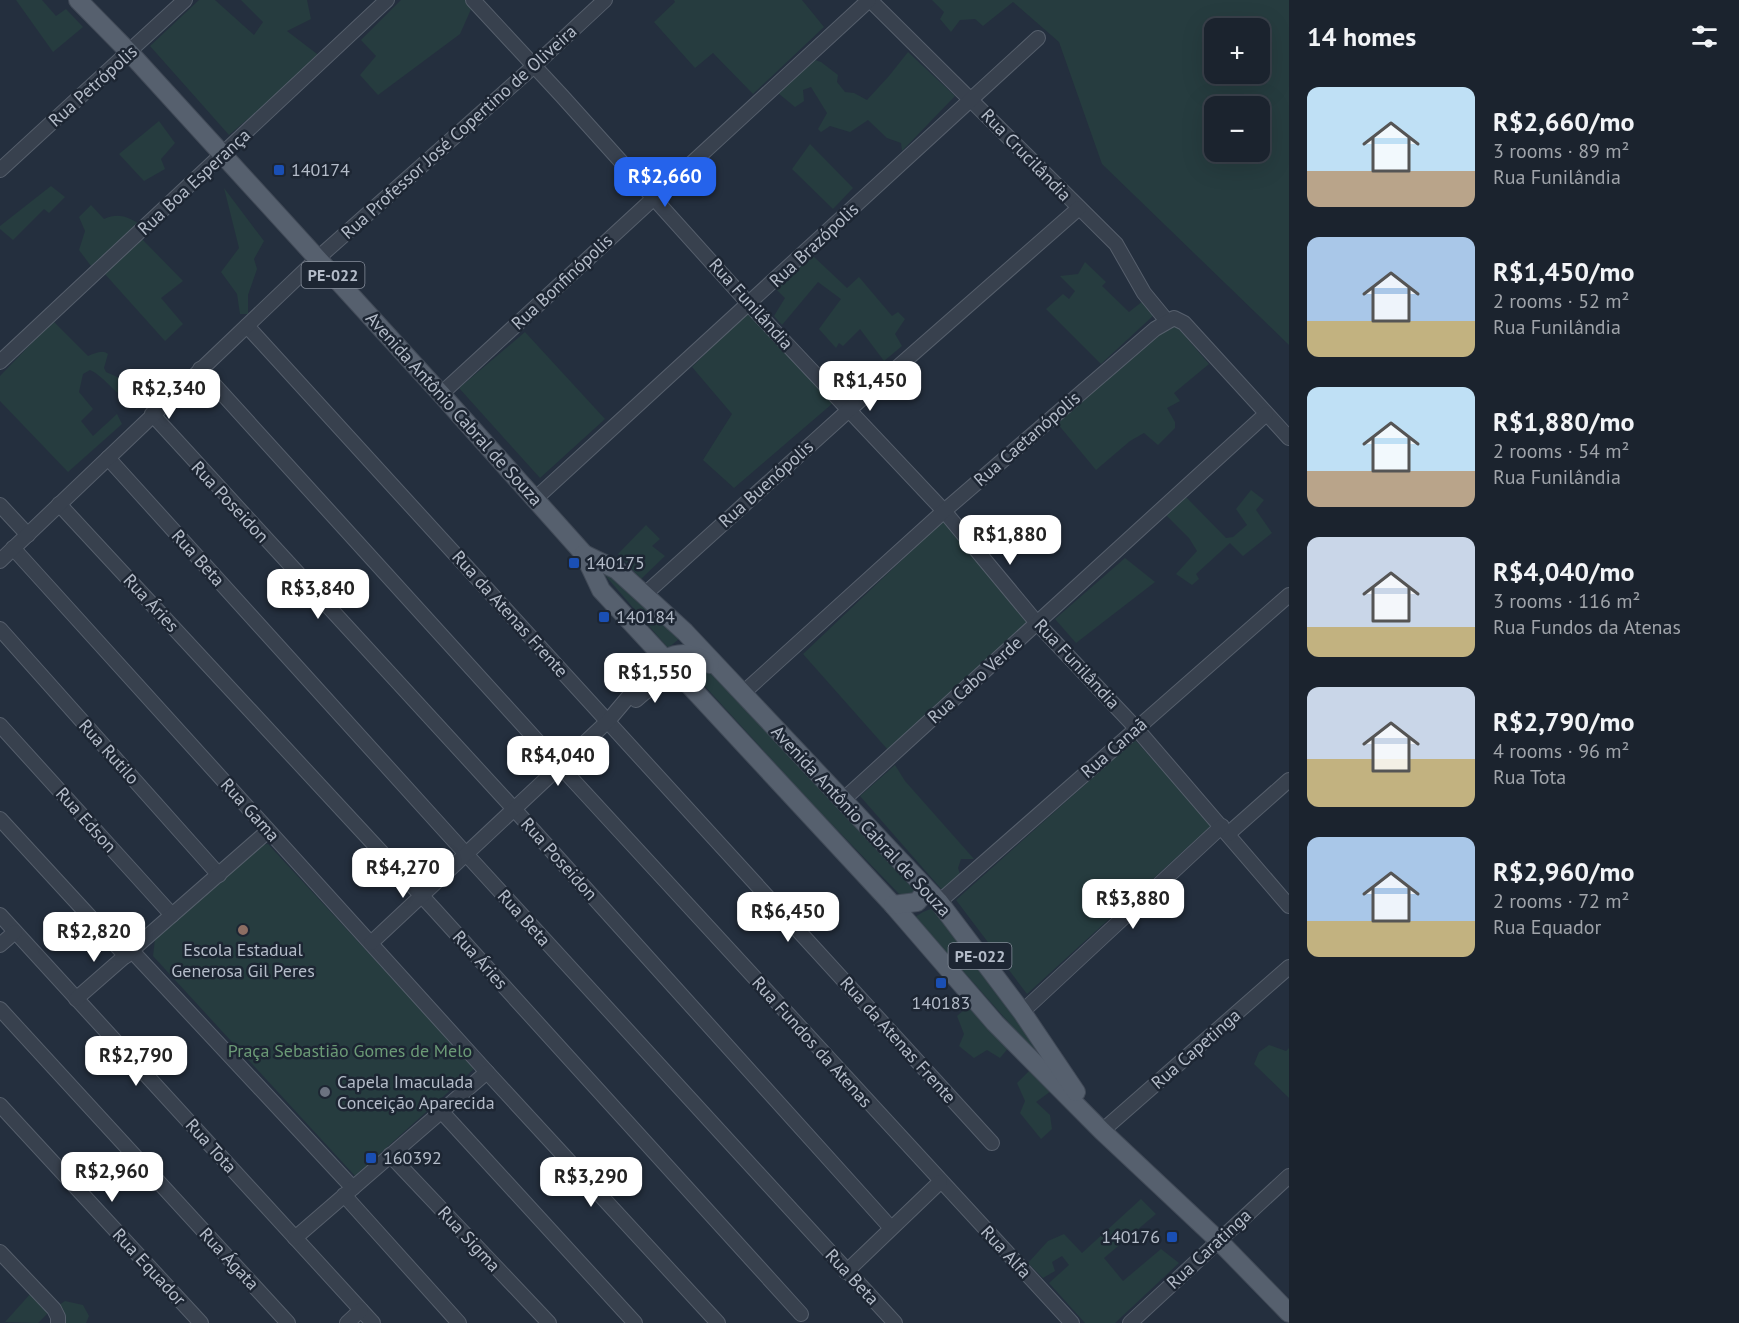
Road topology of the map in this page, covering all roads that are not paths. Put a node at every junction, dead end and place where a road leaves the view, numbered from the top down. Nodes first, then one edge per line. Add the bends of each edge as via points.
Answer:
1 (78, 0) edge
2 (185, 0) edge
3 (387, 0) edge
4 (473, 0) edge
5 (605, 0) edge
6 (869, 0) edge
7 (1038, 38) dead end
8 (130, 52) junction
9 (534, 66) junction
10 (972, 99) junction
11 (223, 155) junction
12 (0, 170) edge
13 (653, 198) junction
14 (1079, 208) junction
15 (318, 258) junction
16 (749, 304) junction
17 (1167, 321) junction
18 (247, 326) junction
19 (0, 362) edge
20 (200, 369) junction
21 (441, 394) junction
22 (850, 409) junction
23 (152, 414) junction
24 (1266, 414) junction
25 (1289, 438) edge
26 (108, 458) junction
27 (535, 499) junction
28 (59, 504) junction
29 (0, 505) edge
30 (944, 511) junction
31 (28, 535) junction
32 (14, 548) junction
33 (584, 554) junction
34 (0, 561) edge
35 (644, 595) junction
36 (1289, 595) edge
37 (1037, 623) junction
38 (0, 629) edge
39 (665, 659) junction
40 (725, 674) junction
41 (685, 681) junction
42 (743, 693) junction
43 (623, 704) junction
44 (608, 721) junction
45 (0, 725) edge
46 (1136, 728) junction
47 (560, 766) junction
48 (1289, 780) edge
49 (843, 800) junction
50 (514, 809) junction
51 (0, 819) edge
52 (1225, 830) junction
53 (268, 831) junction
54 (466, 854) junction
55 (219, 875) junction
56 (422, 896) junction
57 (933, 896) junction
58 (893, 905) junction
59 (1289, 906) edge
60 (0, 915) edge
61 (172, 915) junction
62 (15, 932) junction
63 (371, 943) junction
64 (0, 945) edge
65 (129, 953) junction
66 (1289, 967) edge
67 (76, 999) junction
68 (0, 1010) edge
69 (1022, 1012) junction
70 (487, 1072) junction
71 (0, 1105) edge
72 (441, 1111) junction
73 (1100, 1128) junction
74 (992, 1143) dead end
75 (390, 1155) junction
76 (1289, 1176) edge
77 (940, 1182) junction
78 (348, 1191) junction
79 (891, 1228) junction
80 (295, 1238) junction
81 (1218, 1240) junction
82 (0, 1252) edge
83 (846, 1272) junction
84 (361, 1310) junction
85 (1289, 1313) edge
86 (801, 1314) dead end
87 (58, 1323) edge
88 (201, 1323) edge
89 (288, 1323) edge
90 (346, 1323) edge
91 (373, 1323) edge
92 (459, 1323) edge
93 (549, 1323) edge
94 (635, 1323) edge
95 (717, 1323) edge
96 (895, 1323) edge
97 (1072, 1323) edge
98 (1130, 1323) edge

1 - 8 main road, Avenida Antônio Cabral de Souza / PE-022
2 - 8 street, Rua Petrópolis
3 - 11 street, Rua Boa Esperança
4 - 9 street, Rua Funilândia
5 - 9 street, Rua Professor José Copertino de Oliveira
6 - 10 street, Rua Crucilândia
6 - 13 street, Rua Bonfinópolis
7 - 10 street, Rua Brazópolis
8 - 11 main road, Avenida Antônio Cabral de Souza / PE-022
8 - 12 street, Rua Petrópolis
9 - 13 street, Rua Funilândia
9 - 15 street, Rua Professor José Copertino de Oliveira
10 - 14 street, Rua Crucilândia
10 - 16 street, Rua Brazópolis
11 - 15 main road, Avenida Antônio Cabral de Souza / PE-022
11 - 19 street, Rua Boa Esperança
13 - 16 street, Rua Funilândia
13 - 21 street, Rua Bonfinópolis
14 - 17 street, Rua Crucilândia via 1116,244 1144,292
14 - 22 street, Rua Buenópolis
15 - 18 street, Rua Professor José Copertino de Oliveira
15 - 21 main road, Avenida Antônio Cabral de Souza / PE-022
16 - 22 street, Rua Funilândia
16 - 27 street, Rua Brazópolis
17 - 24 street via 1174,318 1184,323
17 - 30 street, Rua Caetanópolis
18 - 20 street, Rua Professor José Copertino de Oliveira
18 - 44 street, Rua da Atenas Frente
20 - 23 street, Rua Professor José Copertino de Oliveira
20 - 47 street, Rua Fundos da Atenas
21 - 27 main road, Avenida Antônio Cabral de Souza / PE-022
22 - 30 street, Rua Funilândia
22 - 35 street, Rua Buenópolis
23 - 26 street, Rua Professor José Copertino de Oliveira
23 - 50 street, Rua Poseidon
24 - 25 street
24 - 37 street, Rua Cabo Verde
26 - 28 street, Rua Professor José Copertino de Oliveira
26 - 54 street, Rua Beta
27 - 33 main road, Avenida Antônio Cabral de Souza / PE-022
28 - 31 street, Rua Professor José Copertino de Oliveira
28 - 56 street, Rua Áries
29 - 31 street
30 - 37 street, Rua Funilândia
30 - 42 street, Rua Caetanópolis
31 - 32 street, Rua Professor José Copertino de Oliveira
32 - 34 street, Rua Professor José Copertino de Oliveira
32 - 53 street, Rua Gama
33 - 35 main road, Avenida Antônio Cabral de Souza / PE-022 via 617,570
33 - 39 main road, Avenida Antônio Cabral de Souza / PE-022 via 601,590
35 - 40 main road, Avenida Antônio Cabral de Souza / PE-022
36 - 46 street, Rua Canaã
37 - 46 street, Rua Funilândia
37 - 49 street, Rua Cabo Verde
38 - 55 street, Rua Rutilo
39 - 40 main road via 688,653
39 - 41 main road, Avenida Antônio Cabral de Souza / PE-022
39 - 43 street
40 - 42 main road, Avenida Antônio Cabral de Souza / PE-022
41 - 43 street via 659,682 635,701
41 - 58 main road, Avenida Antônio Cabral de Souza / PE-022
42 - 49 main road, Avenida Antônio Cabral de Souza / PE-022
43 - 44 street
44 - 47 street
44 - 74 street, Rua da Atenas Frente
45 - 61 street, Rua Edson
46 - 52 street, Rua Funilândia
46 - 57 street, Rua Canaã
47 - 50 street
47 - 77 street, Rua Fundos da Atenas
48 - 52 street
49 - 57 main road, Avenida Antônio Cabral de Souza / PE-022
50 - 54 street
50 - 79 street, Rua Poseidon
51 - 65 street
52 - 59 street, Rua Funilândia
52 - 69 street
53 - 55 street
53 - 63 street, Rua Gama
54 - 56 street
54 - 83 street, Rua Beta
55 - 61 street
56 - 63 street
56 - 86 street, Rua Áries
57 - 58 main road
57 - 69 main road, Avenida Antônio Cabral de Souza / PE-022
58 - 73 main road, Avenida Antônio Cabral de Souza / PE-022 via 995,1023
60 - 62 street, Rua Tota
61 - 65 street
62 - 64 street
62 - 67 street, Rua Tota
63 - 70 street, Rua Gama
65 - 67 street
65 - 78 street
66 - 73 street, Rua Capetinga
67 - 80 street, Rua Tota
68 - 89 street, Rua Ágata
69 - 73 main road, Avenida Antônio Cabral de Souza / PE-022
70 - 72 street
70 - 95 street, Rua Gama
71 - 88 street, Rua Equador
72 - 75 street
72 - 94 street
73 - 81 main road, Avenida Antônio Cabral de Souza / PE-022
75 - 78 street
75 - 93 street, Rua Sigma
76 - 81 street, Rua Caratinga
77 - 79 street
77 - 97 street, Rua Alfa
78 - 80 street
78 - 92 street
79 - 83 street
80 - 84 street, Rua Tota
81 - 85 main road, Avenida Antônio Cabral de Souza / PE-022
81 - 98 street, Rua Caratinga
82 - 87 street via 54,1309
83 - 96 street, Rua Beta
84 - 90 street
84 - 91 street, Rua Tota

